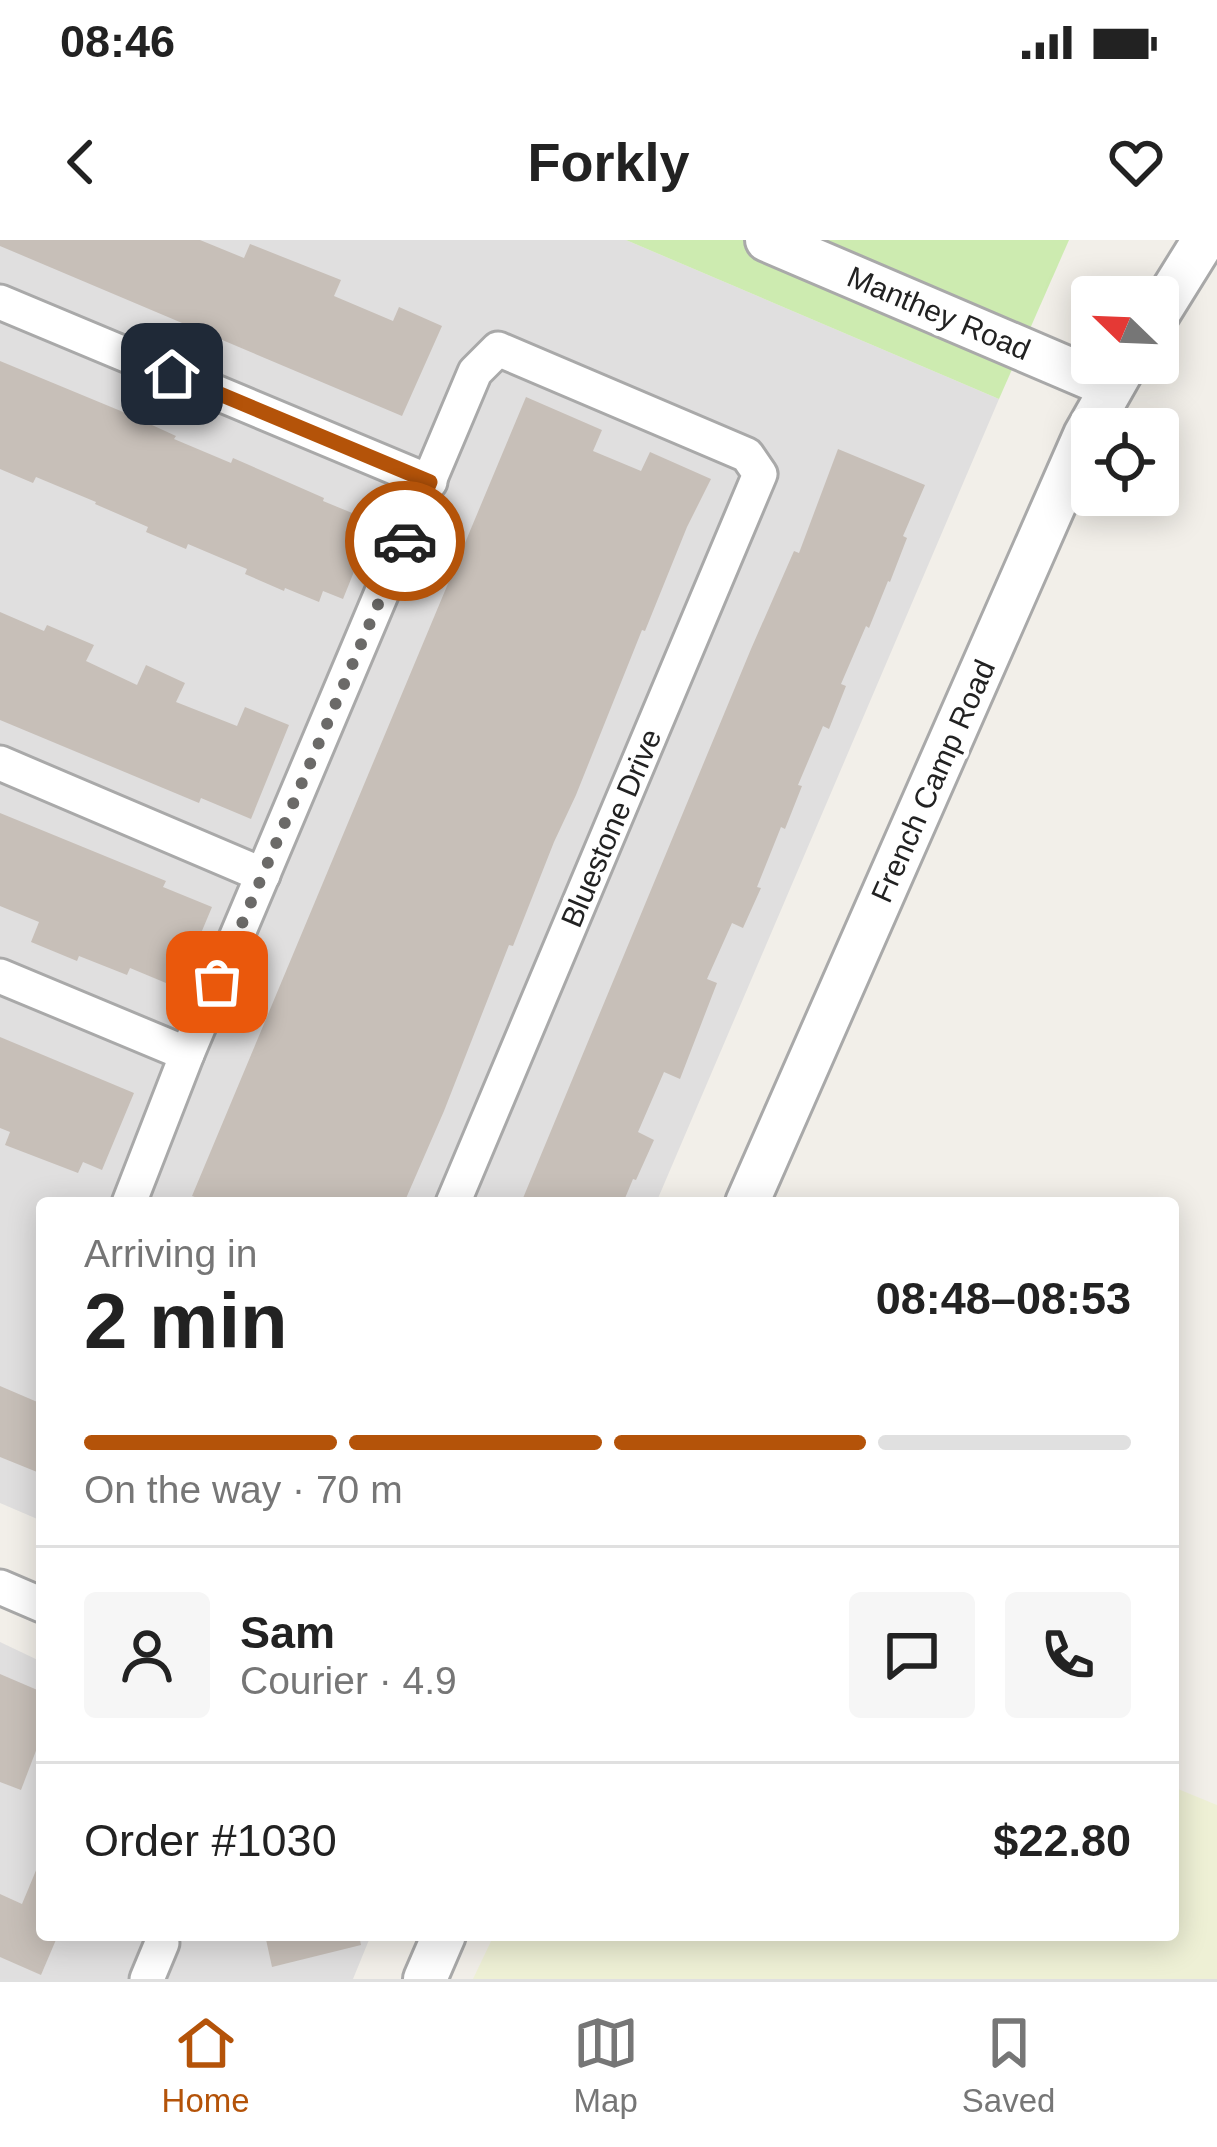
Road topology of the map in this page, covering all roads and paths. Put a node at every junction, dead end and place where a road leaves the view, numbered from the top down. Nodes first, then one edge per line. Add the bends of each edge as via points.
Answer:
1 (767, 240) edge
2 (1204, 240) edge
3 (1179, 280) edge
4 (0, 302) edge
5 (1071, 357) edge
6 (1114, 384) edge
7 (430, 482) junction
8 (0, 763) edge
9 (263, 875) junction
10 (0, 976) edge
11 (187, 1054) junction
12 (131, 1197) edge
13 (456, 1197) edge
14 (750, 1197) edge
15 (0, 1587) edge
16 (36, 1602) edge
17 (441, 1941) edge
18 (163, 1942) dead end
19 (147, 1979) edge
20 (425, 1979) edge

1 - 5 street, Manthey Road
2 - 3 street
4 - 7 street
6 - 14 street, French Camp Road
7 - 9 street
7 - 13 street, Bluestone Drive via 475,372 498,350 747,455 760,474
8 - 9 street
9 - 11 street
10 - 11 street
11 - 12 street
15 - 16 street
17 - 20 street
18 - 19 street

